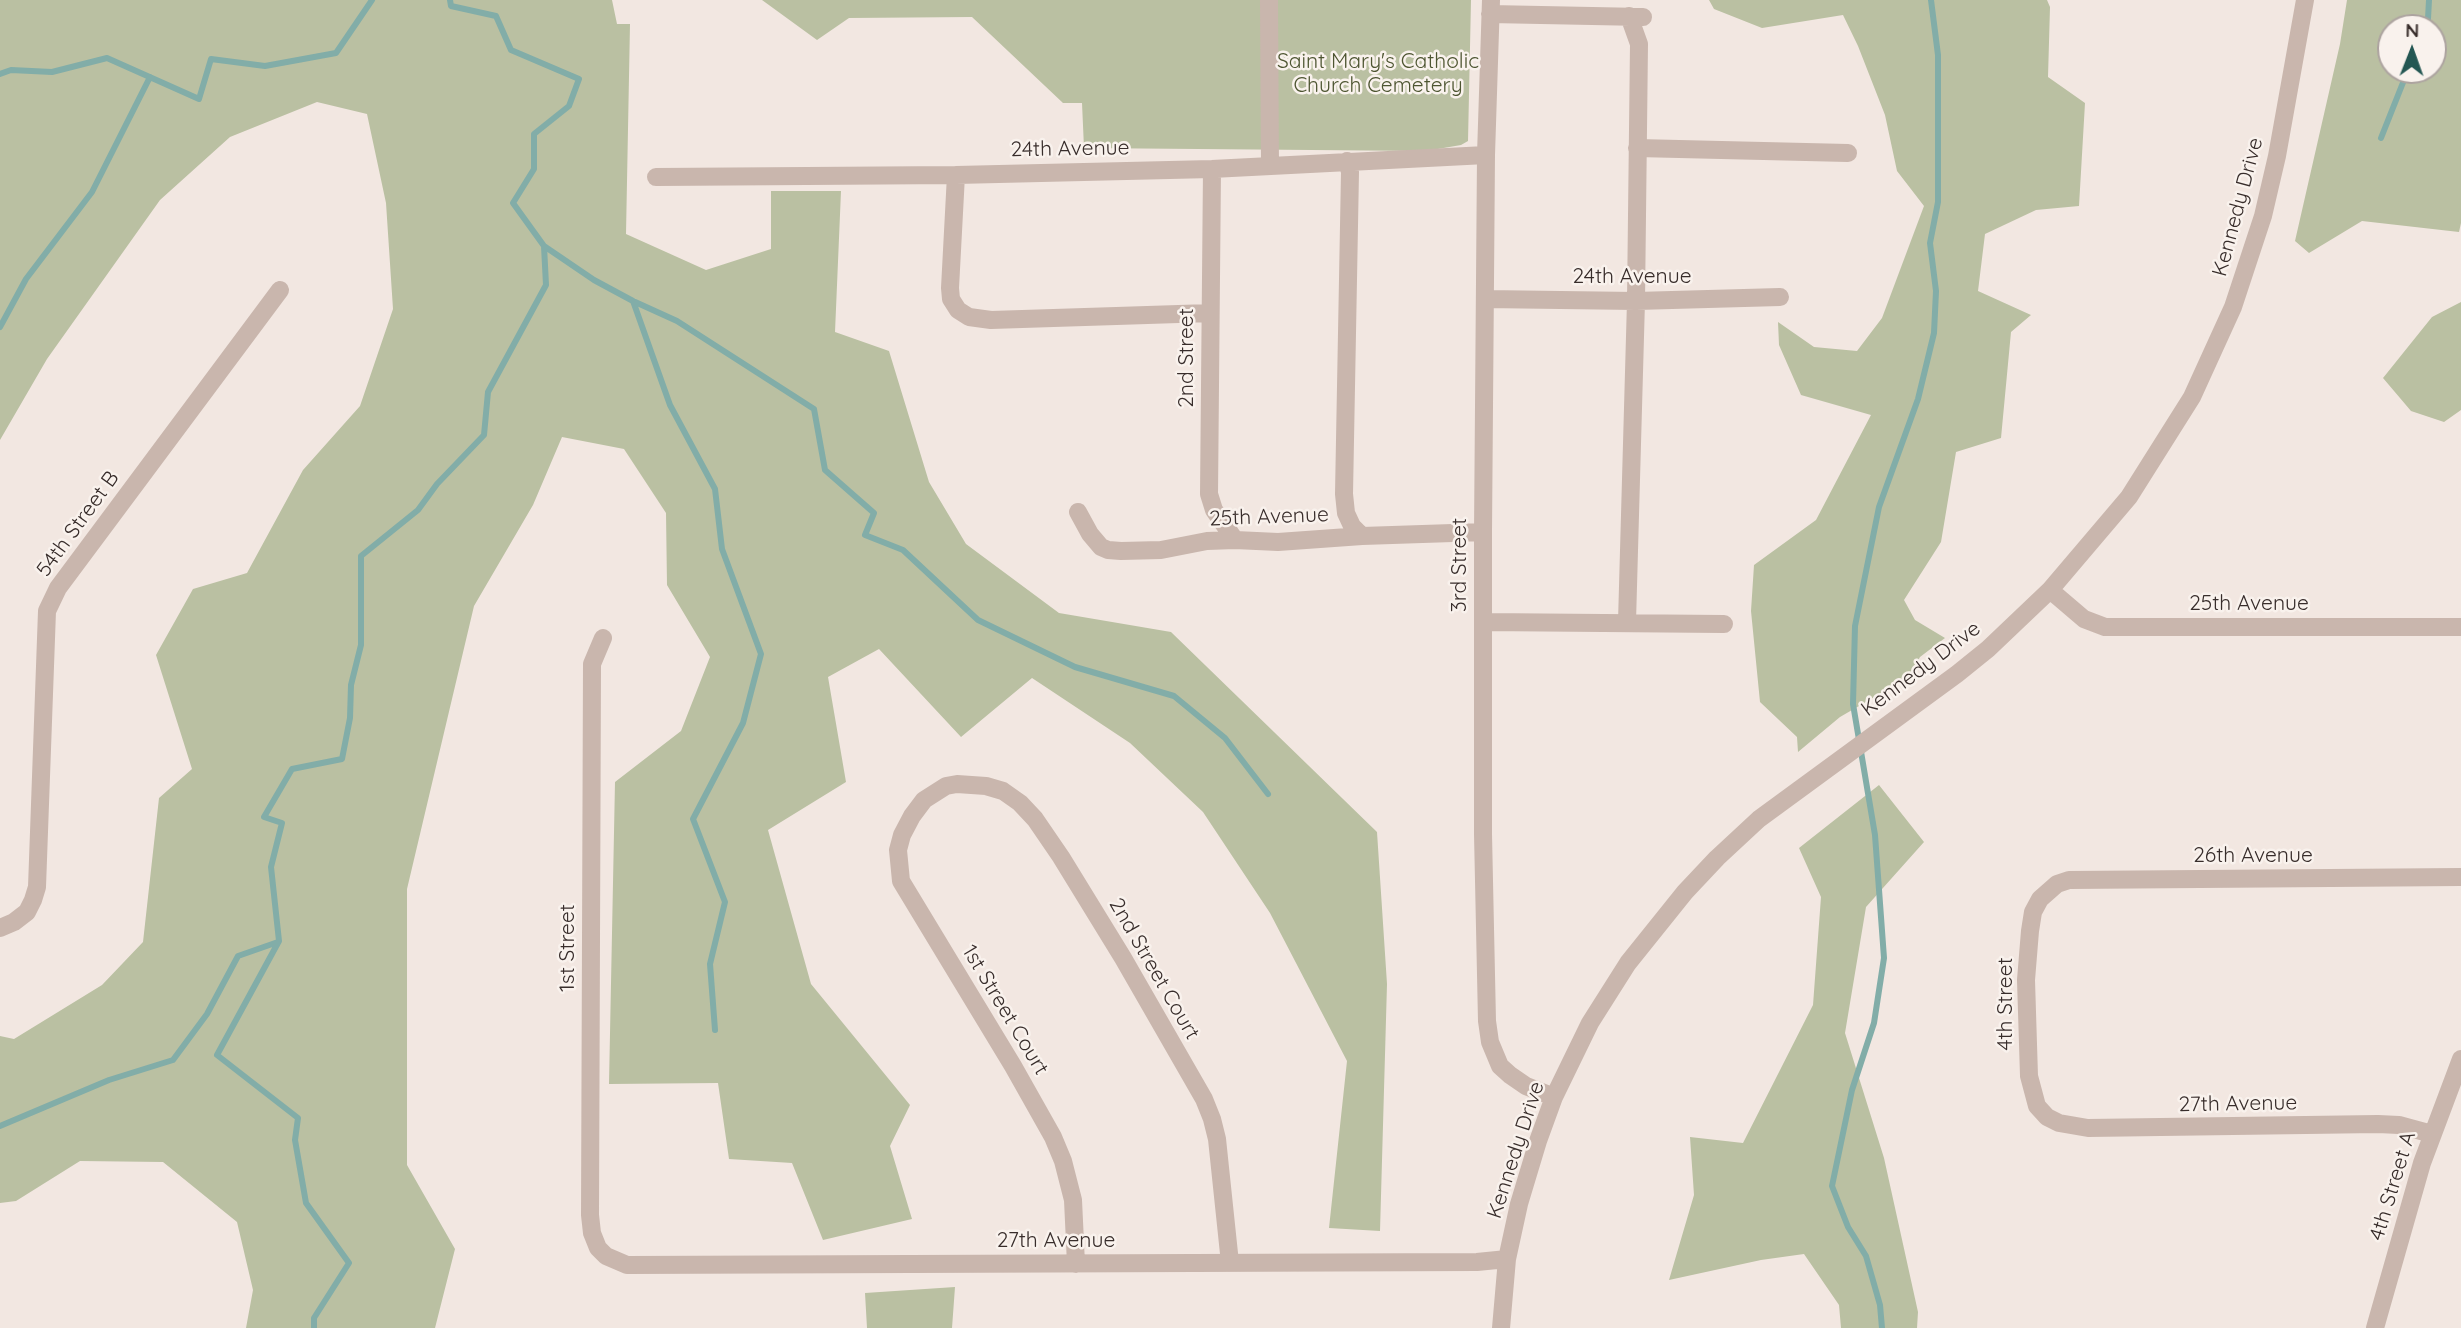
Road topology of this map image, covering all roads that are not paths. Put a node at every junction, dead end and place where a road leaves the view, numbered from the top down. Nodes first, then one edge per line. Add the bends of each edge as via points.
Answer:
1 (1269, 0) edge
2 (2305, 0) edge
3 (1491, 7) edge
4 (1637, 148) junction
5 (1848, 153) dead end
6 (1486, 155) junction
7 (1347, 161) junction
8 (1270, 165) junction
9 (1212, 169) junction
10 (956, 175) junction
11 (656, 177) dead end
12 (280, 290) dead end
13 (1780, 297) dead end
14 (1485, 299) junction
15 (1636, 301) junction
16 (1210, 313) junction
17 (1078, 512) dead end
18 (1483, 532) junction
19 (1362, 536) junction
20 (1236, 540) junction
21 (2050, 590) junction
22 (1483, 622) junction
23 (1627, 622) junction
24 (1724, 624) dead end
25 (2461, 627) edge
26 (603, 638) dead end
27 (934, 792) joint
28 (2461, 877) edge
29 (2048, 891) joint
30 (0, 928) edge
31 (2461, 1059) edge
32 (1554, 1097) junction
33 (2047, 1117) joint
34 (2432, 1134) junction
35 (606, 1256) joint
36 (1507, 1259) junction
37 (1230, 1263) junction
38 (1076, 1264) junction
39 (1501, 1328) edge
40 (2375, 1328) edge

1 - 8 street
2 - 21 street, Kennedy Drive via 2263,216 2214,351 2192,397 2129,496
3 - 4 street via 1636,16
3 - 6 street, 3rd Street
4 - 5 street
4 - 15 street
6 - 7 street, 24th Avenue
6 - 14 street, 3rd Street
7 - 8 street, 24th Avenue
7 - 19 street via 1344,494 1346,513
8 - 9 street, 24th Avenue
9 - 10 street, 24th Avenue
9 - 16 street, 2nd Street
10 - 11 street, 24th Avenue
10 - 16 street via 950,288 958,310 978,319
12 - 30 street, 54th Street B via 58,588 47,611 37,887 27,912
13 - 15 street, 24th Avenue
14 - 15 street, 24th Avenue
14 - 18 street, 3rd Street
15 - 23 street
16 - 20 street, 2nd Street via 1209,494 1214,510
17 - 20 street, 25th Avenue via 1090,534 1108,550 1161,550
18 - 19 street, 25th Avenue
18 - 22 street, 3rd Street
19 - 20 street, 25th Avenue
21 - 25 street, 25th Avenue via 2084,619 2105,627
21 - 32 street, Kennedy Drive via 1988,649 1759,819 1717,858 1628,963 1590,1023
22 - 23 street
22 - 32 street, 3rd Street via 1483,834 1490,1042 1500,1066 1510,1075
23 - 24 street
26 - 35 street, 1st Street via 592,664 590,1215 598,1248
27 - 37 street, 2nd Street Court via 957,784 1003,791 1035,819 1061,858 1203,1099 1217,1139
27 - 38 street, 1st Street Court via 902,835 898,850 901,881 1053,1137 1073,1200
28 - 29 street, 26th Avenue via 2069,880
29 - 33 street, 4th Street via 2034,912 2026,980 2029,1076 2037,1106
31 - 34 street, 4th Street A
32 - 36 street, Kennedy Drive via 1519,1204
33 - 34 street, 27th Avenue via 2088,1128 2378,1124
34 - 40 street, 4th Street A
35 - 38 street, 27th Avenue via 627,1265
36 - 37 street, 27th Avenue
36 - 39 street, Kennedy Drive
37 - 38 street, 27th Avenue

